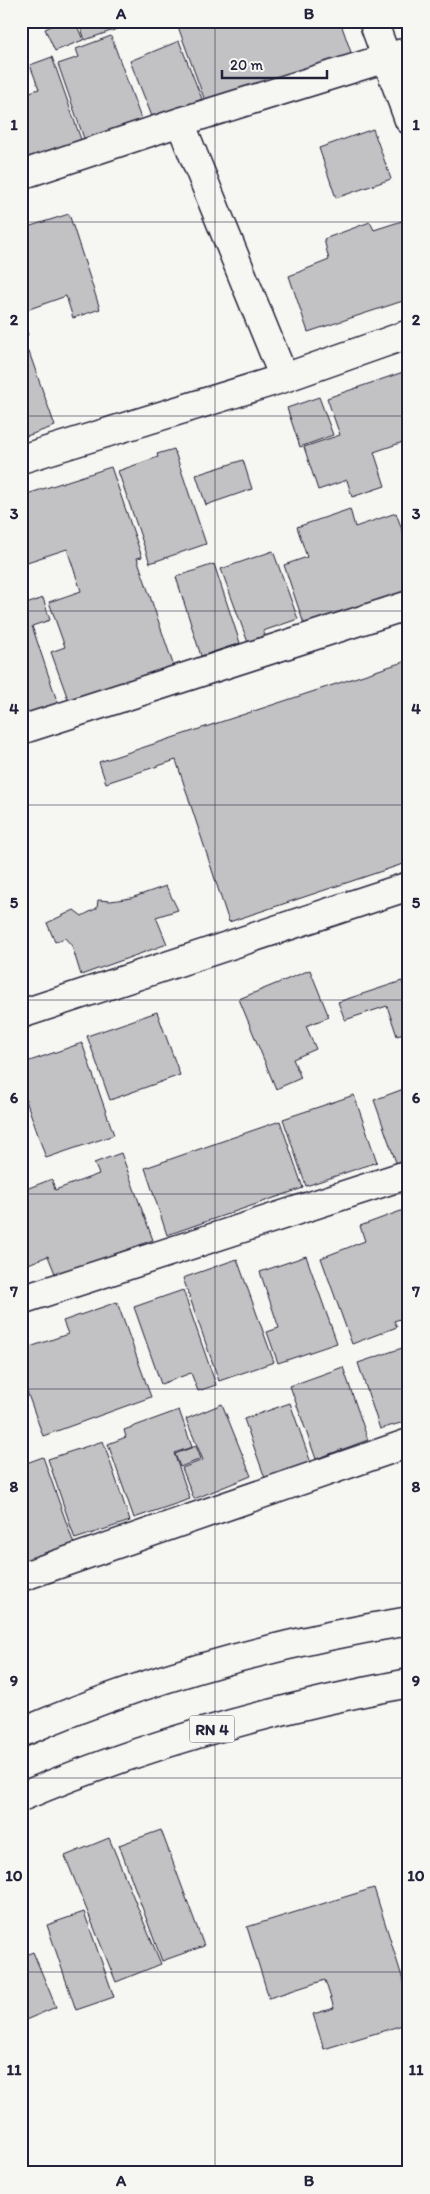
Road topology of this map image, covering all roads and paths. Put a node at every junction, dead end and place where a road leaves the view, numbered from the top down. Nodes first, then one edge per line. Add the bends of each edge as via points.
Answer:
1 (373, 21) edge
2 (397, 54) edge
3 (409, 120) edge
4 (180, 122) junction
5 (21, 175) edge
6 (409, 334) edge
7 (284, 378) junction
8 (21, 458) edge
9 (409, 605) edge
10 (21, 730) edge
11 (409, 886) edge
12 (21, 1014) edge
13 (409, 1174) edge
14 (21, 1300) edge
15 (409, 1443) edge
16 (21, 1577) edge
17 (409, 1621) edge
18 (409, 1683) edge
19 (21, 1733) edge
20 (21, 1797) edge

1 - 2 street
2 - 3 street
2 - 4 street
4 - 5 street
4 - 7 street
6 - 7 street
7 - 8 street
9 - 10 street
11 - 12 street
13 - 14 street
15 - 16 street
17 - 19 street via 355,1630 190,1671
18 - 20 street, RN 4 via 332,1697 240,1720 149,1748

